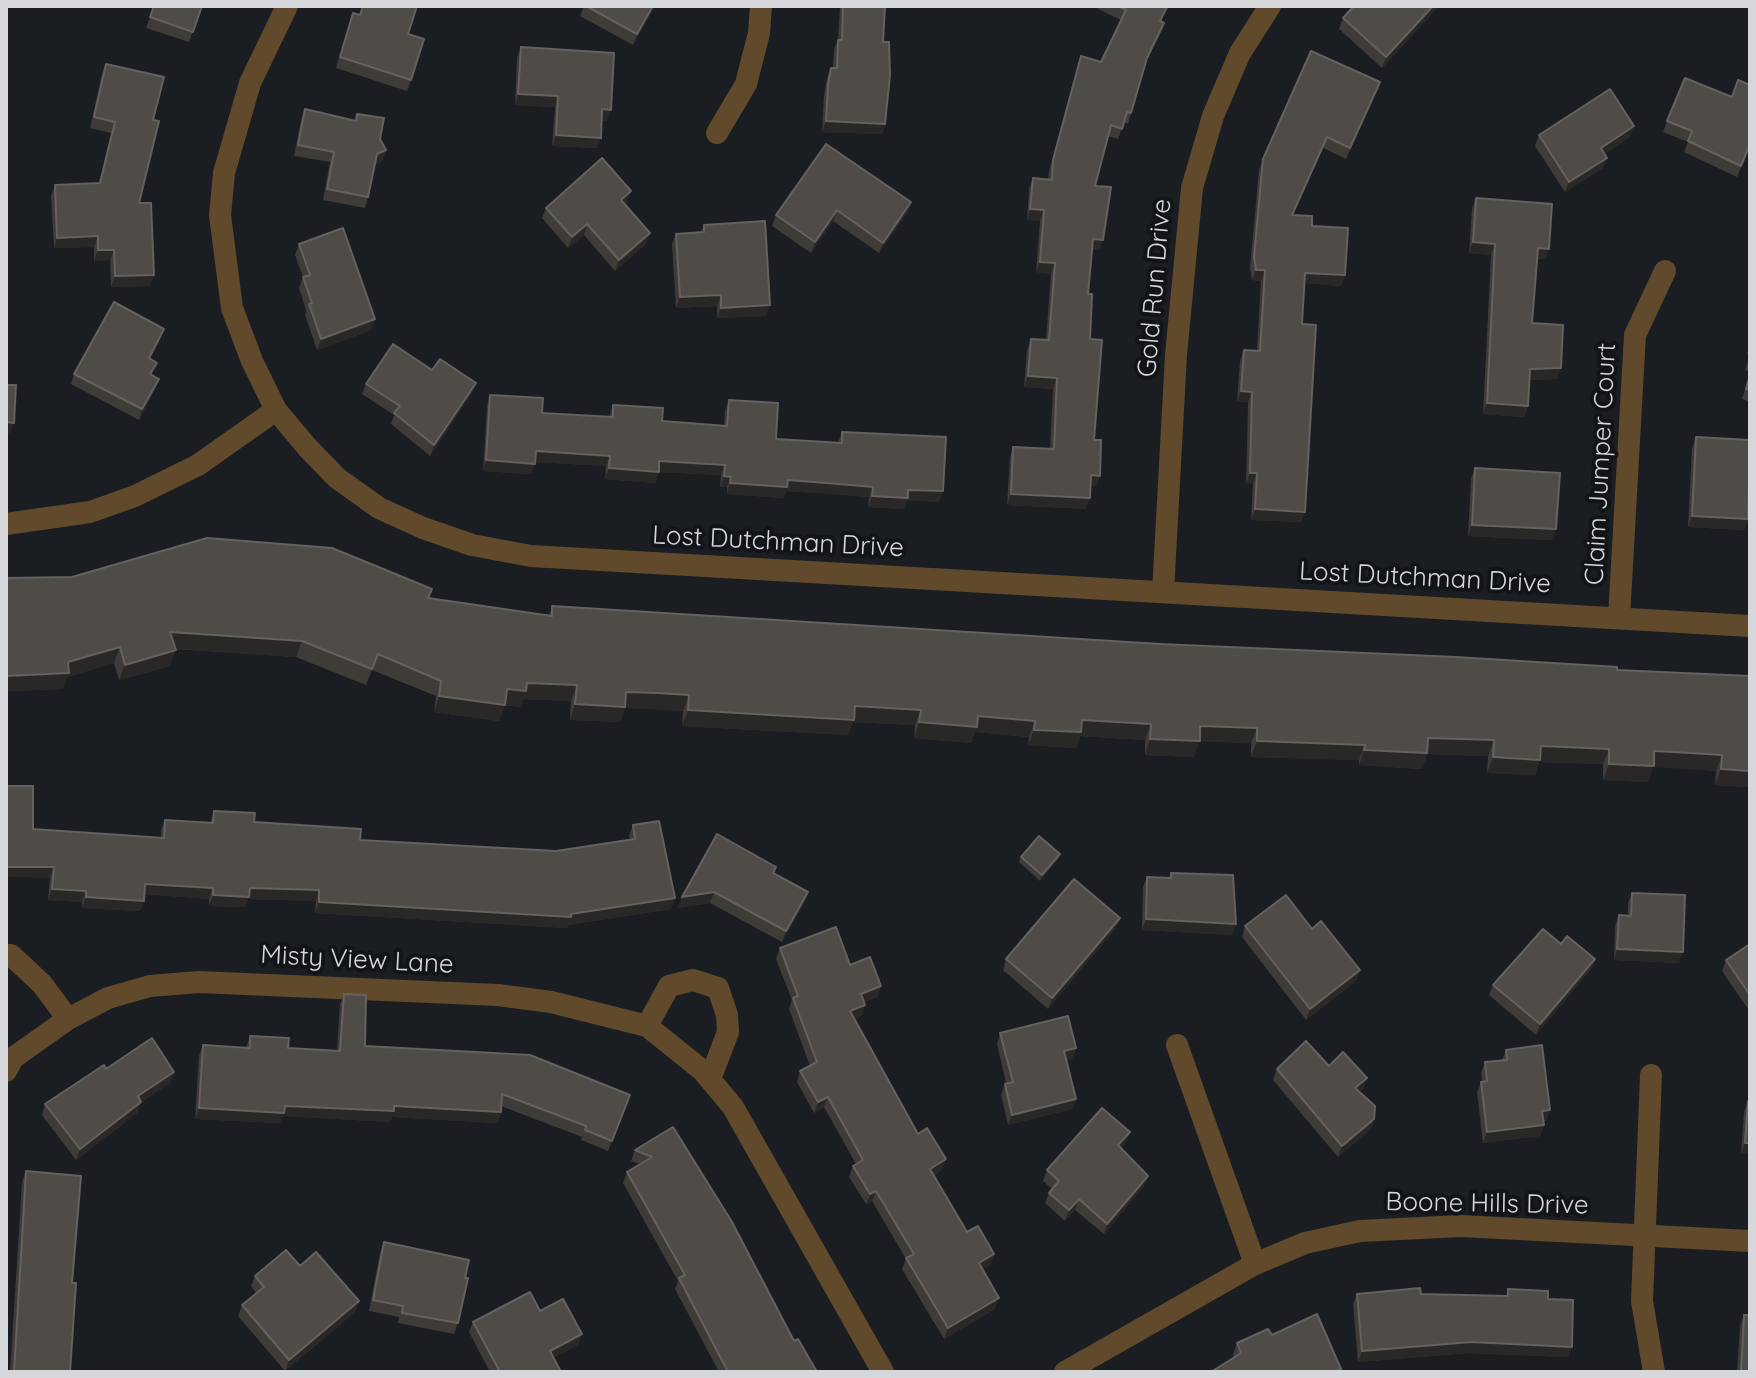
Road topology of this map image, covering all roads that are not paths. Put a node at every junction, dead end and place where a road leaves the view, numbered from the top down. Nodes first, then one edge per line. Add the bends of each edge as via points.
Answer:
1 (287, 6) edge
2 (761, 6) edge
3 (1270, 6) edge
4 (717, 133) dead end
5 (1665, 271) dead end
6 (276, 410) junction
7 (6, 524) edge
8 (1163, 592) junction
9 (1619, 618) junction
10 (1750, 626) edge
11 (6, 955) edge
12 (68, 1019) junction
13 (647, 1026) junction
14 (1177, 1045) dead end
15 (8, 1061) edge
16 (1651, 1075) dead end
17 (710, 1079) junction
18 (1644, 1235) junction
19 (1750, 1241) edge
20 (1255, 1264) junction
21 (883, 1372) edge
22 (1065, 1372) edge
23 (1654, 1372) edge

1 - 6 street, Lost Dutchman Drive via 235,126 220,215 232,308
2 - 4 street via 746,84
3 - 8 street, Gold Run Drive via 1213,116 1192,188 1176,355
5 - 9 street, Claim Jumper Court via 1635,335
6 - 7 street via 198,465 135,496 90,512
6 - 8 street, Lost Dutchman Drive via 337,478 379,508 472,545 531,556
8 - 9 street, Lost Dutchman Drive
9 - 10 street, Lost Dutchman Drive
11 - 12 street via 42,984
12 - 13 street, Misty View Lane via 108,998 150,986 199,982 498,995
12 - 15 street, Misty View Lane
13 - 17 street, Misty View Lane
13 - 17 street via 669,986 693,980 718,988 728,1032
14 - 20 street
16 - 18 street
17 - 21 street, Misty View Lane via 760,1152
18 - 19 street, Boone Hills Drive
18 - 20 street, Boone Hills Drive via 1410,1226 1305,1243
18 - 23 street via 1642,1301
20 - 22 street, Boone Hills Drive

